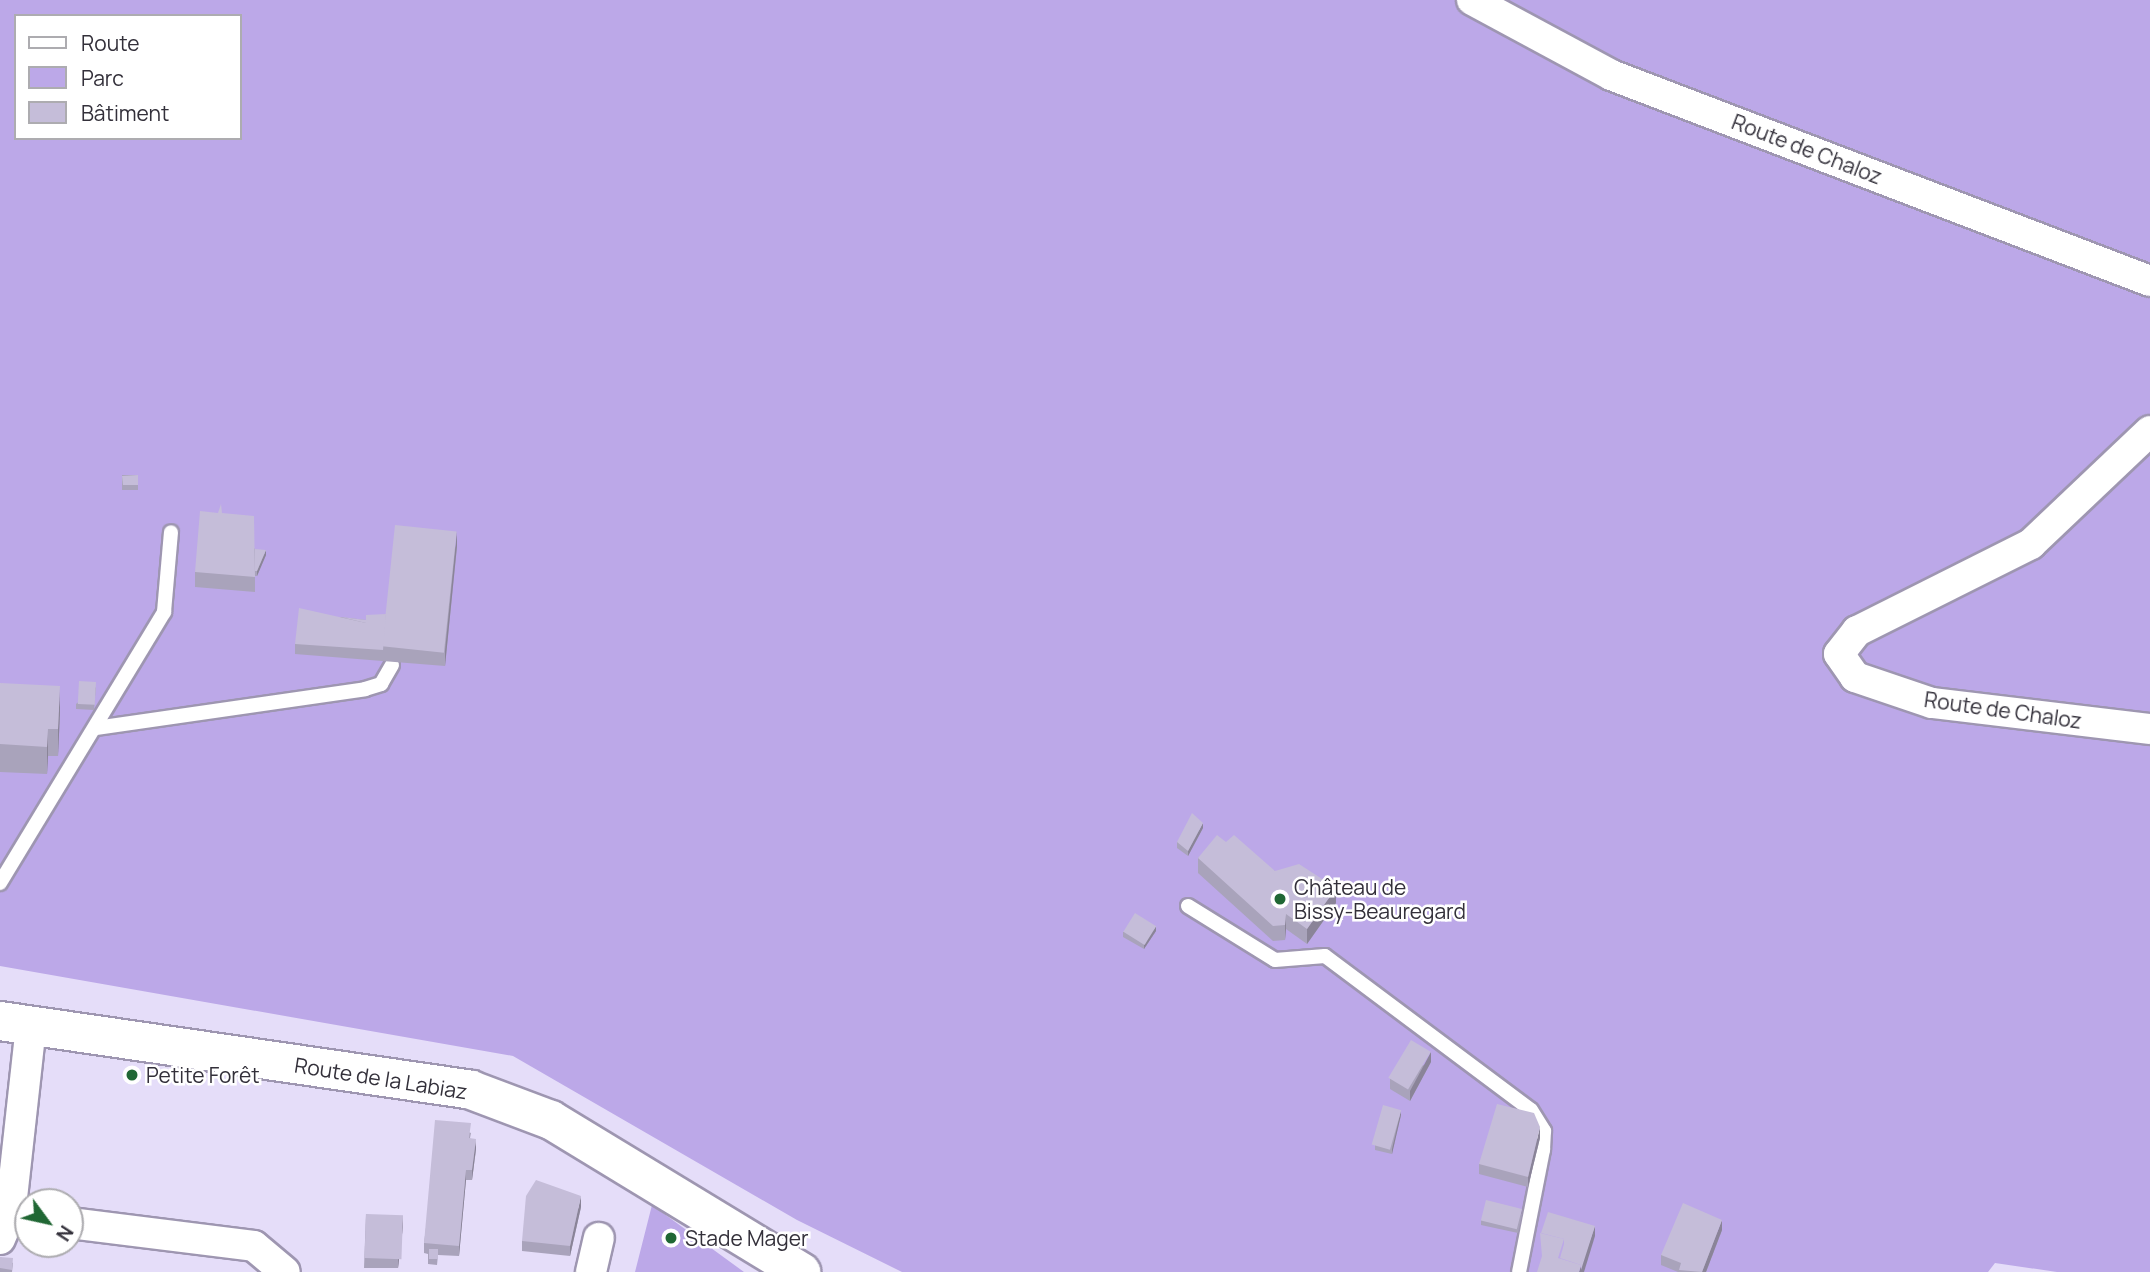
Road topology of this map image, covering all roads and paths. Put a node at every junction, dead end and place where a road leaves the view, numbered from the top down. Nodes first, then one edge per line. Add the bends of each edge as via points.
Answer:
1 (1472, 0) edge
2 (2150, 281) edge
3 (2150, 431) edge
4 (171, 531) dead end
5 (392, 665) edge
6 (96, 728) junction
7 (2150, 729) edge
8 (0, 883) edge
9 (1188, 906) dead end
10 (15, 1023) edge
11 (13, 1224) edge
12 (84, 1225) edge
13 (599, 1238) dead end
14 (285, 1272) edge
15 (591, 1272) edge
16 (801, 1272) edge
17 (1519, 1272) edge

1 - 2 street, Route de Chaloz via 1611,75
3 - 7 street, Route de Chaloz via 2031,544 1857,631 1839,654 1855,677 1932,703
4 - 6 lane via 164,612
5 - 6 lane via 382,684 365,689
6 - 8 lane
9 - 17 lane via 1275,960 1325,956 1531,1110 1544,1130 1543,1150
10 - 11 street
10 - 16 main road, Route de la Labiaz via 471,1090 551,1120
12 - 14 street via 254,1246
13 - 15 street

